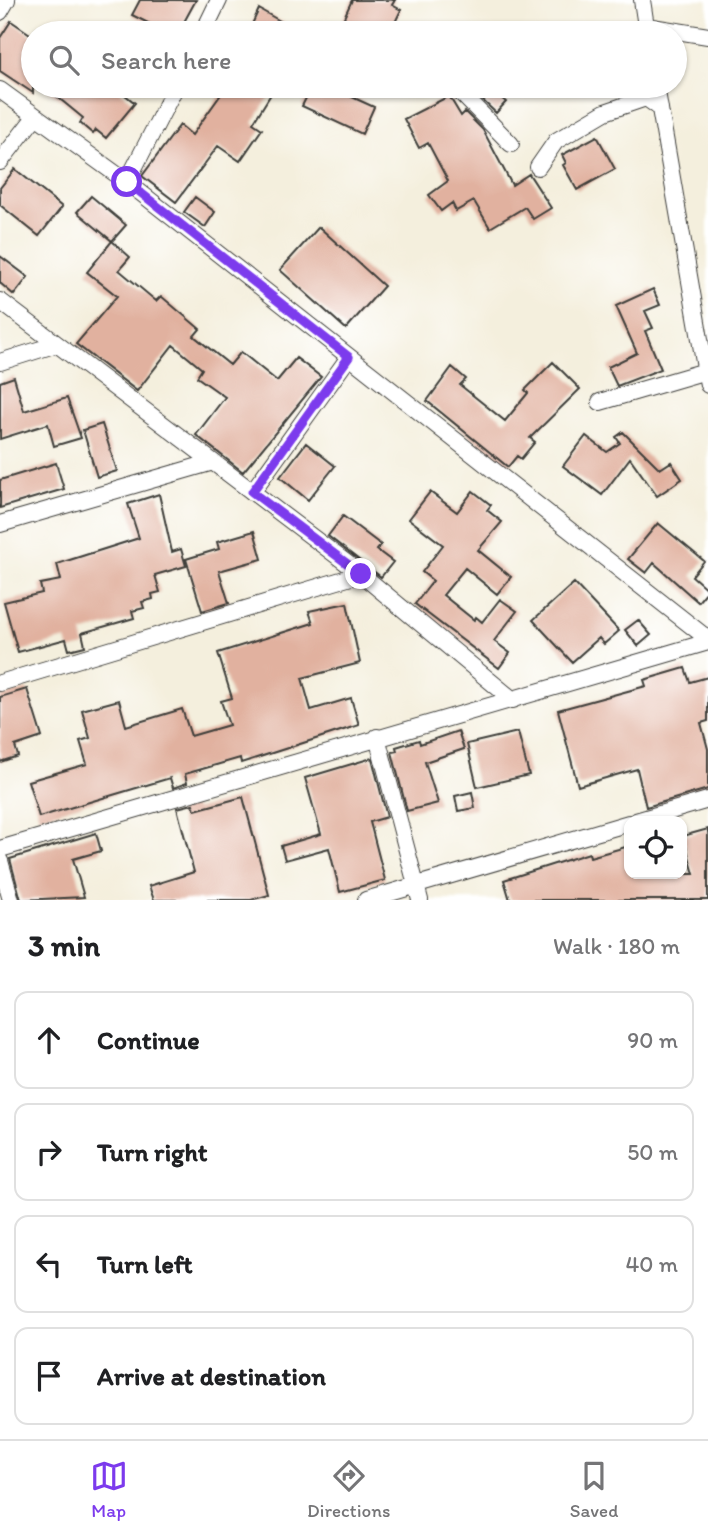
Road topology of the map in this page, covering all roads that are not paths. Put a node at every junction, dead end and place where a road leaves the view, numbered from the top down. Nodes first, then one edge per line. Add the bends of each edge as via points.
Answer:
1 (7, 0) edge
2 (219, 0) edge
3 (642, 0) edge
4 (0, 12) edge
5 (208, 21) edge
6 (646, 21) edge
7 (687, 34) edge
8 (708, 36) edge
9 (0, 90) edge
10 (170, 98) edge
11 (465, 98) edge
12 (658, 98) edge
13 (660, 108) junction
14 (35, 117) junction
15 (511, 144) dead end
16 (0, 162) edge
17 (538, 167) dead end
18 (127, 182) junction
19 (0, 301) edge
20 (57, 344) junction
21 (349, 357) junction
22 (0, 362) edge
23 (707, 378) edge
24 (600, 402) dead end
25 (213, 462) junction
26 (252, 492) junction
27 (0, 524) edge
28 (361, 574) junction
29 (708, 640) edge
30 (0, 684) edge
31 (513, 700) junction
32 (377, 737) junction
33 (708, 800) edge
34 (653, 816) edge
35 (624, 825) edge
36 (0, 849) edge
37 (0, 862) edge
38 (418, 893) edge
39 (11, 900) edge
40 (366, 900) edge

1 - 4 street
2 - 5 street
3 - 6 street
7 - 8 street
9 - 14 street
10 - 18 street
11 - 15 street
12 - 13 street
13 - 17 street via 646,98 605,112 556,141
13 - 23 street
14 - 16 street
14 - 18 street
18 - 21 street
19 - 20 street
20 - 22 street
20 - 25 street
21 - 26 street
21 - 29 street
23 - 24 street
25 - 26 street
25 - 27 street
26 - 28 street
28 - 30 street
28 - 31 street
29 - 31 street
31 - 32 street
32 - 36 street
32 - 38 street
33 - 34 street
35 - 38 street
37 - 39 street
38 - 40 street

